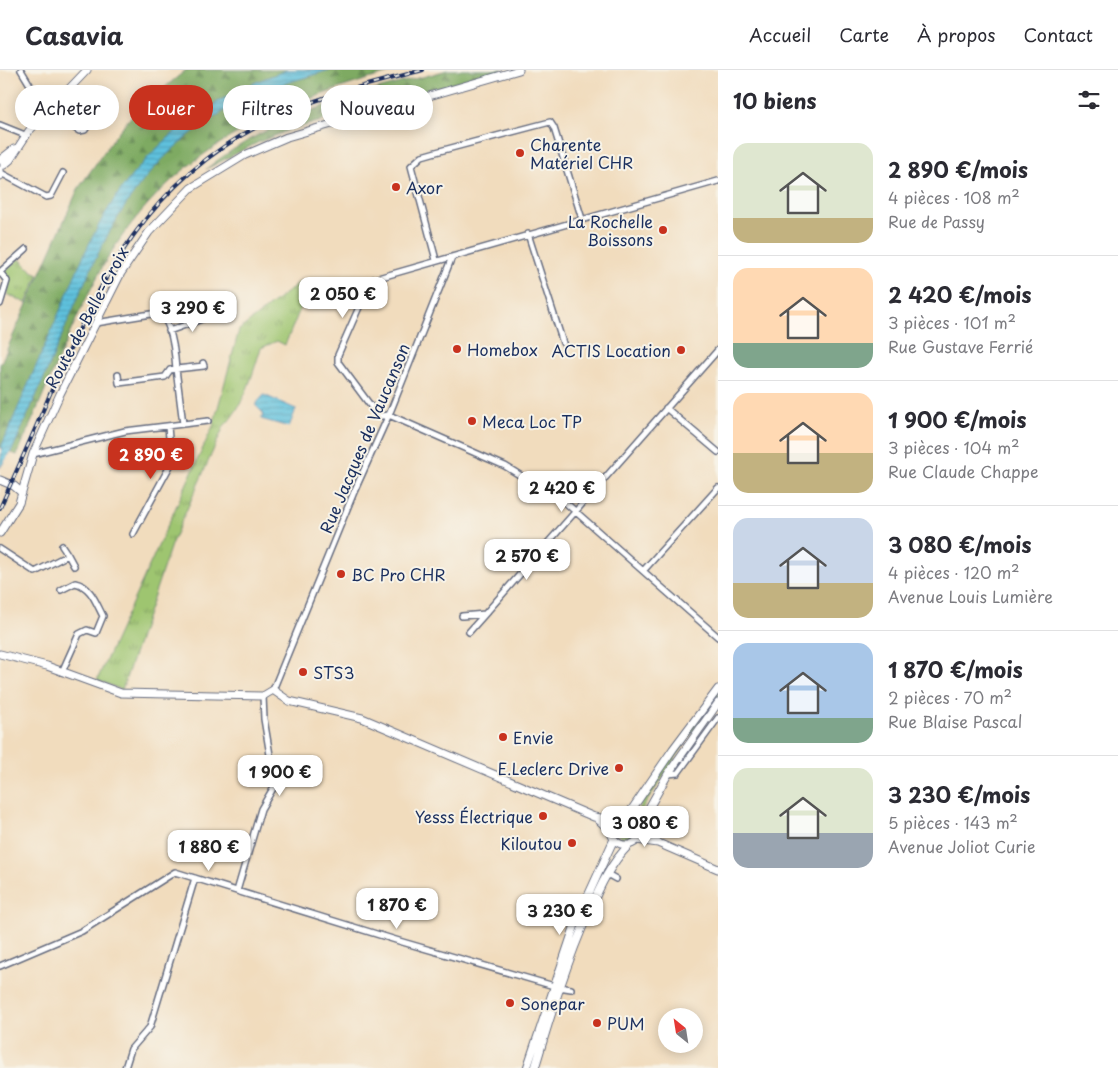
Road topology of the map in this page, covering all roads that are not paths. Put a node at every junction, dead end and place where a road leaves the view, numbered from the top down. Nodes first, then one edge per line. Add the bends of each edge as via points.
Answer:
1 (21, 70) edge
2 (76, 70) edge
3 (87, 70) edge
4 (519, 70) edge
5 (81, 77) junction
6 (31, 85) edge
7 (73, 85) edge
8 (0, 124) edge
9 (30, 130) edge
10 (25, 135) junction
11 (1, 168) edge
12 (63, 173) dead end
13 (718, 181) edge
14 (582, 219) junction
15 (528, 234) junction
16 (26, 249) dead end
17 (452, 257) junction
18 (436, 260) junction
19 (0, 272) edge
20 (0, 304) edge
21 (210, 316) dead end
22 (96, 323) junction
23 (169, 331) junction
24 (564, 343) dead end
25 (718, 350) edge
26 (203, 363) dead end
27 (176, 369) junction
28 (118, 375) dead end
29 (666, 408) junction
30 (389, 415) junction
31 (208, 421) dead end
32 (183, 424) junction
33 (168, 426) junction
34 (718, 452) edge
35 (33, 454) junction
36 (2, 481) edge
37 (718, 488) edge
38 (21, 492) junction
39 (575, 512) junction
40 (0, 533) edge
41 (133, 534) dead end
42 (62, 546) dead end
43 (0, 549) edge
44 (68, 555) junction
45 (74, 566) dead end
46 (643, 572) junction
47 (61, 590) dead end
48 (485, 614) junction
49 (462, 616) dead end
50 (469, 632) dead end
51 (718, 637) edge
52 (0, 654) edge
53 (62, 672) junction
54 (718, 689) edge
55 (273, 690) junction
56 (263, 696) junction
57 (718, 703) edge
58 (718, 718) edge
59 (668, 774) junction
60 (628, 815) junction
61 (594, 817) junction
62 (616, 820) junction
63 (641, 827) junction
64 (613, 835) junction
65 (638, 840) junction
66 (658, 844) junction
67 (629, 845) junction
68 (718, 869) edge
69 (607, 874) junction
70 (195, 878) junction
71 (616, 879) dead end
72 (237, 891) junction
73 (0, 966) edge
74 (556, 986) junction
75 (570, 989) dead end
76 (125, 1068) edge
77 (527, 1068) edge
78 (535, 1068) edge

1 - 6 street
2 - 5 street
3 - 5 street
4 - 22 street, Route de Belle-Croix via 308,130 268,144 221,168 191,188 149,232 121,273
5 - 7 street
8 - 10 street
9 - 10 street
10 - 11 street
11 - 12 street via 49,198
13 - 14 street
14 - 15 street
14 - 18 street via 550,122 429,154 416,159 411,166
15 - 17 street
15 - 24 street
16 - 19 street
17 - 18 street
17 - 30 street, Rue Jacques de Vaucanson
18 - 30 street via 371,280 337,358 376,413
19 - 20 street via 5,276 7,286
21 - 23 street
22 - 23 street via 157,313 164,318
22 - 35 street, Route de Belle-Croix
23 - 27 street
25 - 29 street
26 - 27 street via 204,366
27 - 28 street via 170,370 165,377 119,383
27 - 32 street
29 - 34 street
29 - 39 street
30 - 39 street via 506,466
30 - 55 street, Rue Jacques de Vaucanson
31 - 32 street
32 - 33 street
33 - 35 street via 124,431
33 - 41 street via 171,464
35 - 38 street, Route de Belle-Croix
36 - 38 street
37 - 46 street
38 - 40 street, Route de Belle-Croix via 19,502
39 - 46 street
39 - 48 street
42 - 44 street
43 - 44 street via 36,572
44 - 45 street
46 - 51 street
47 - 53 street via 75,583 84,586 103,616 96,633 87,630 79,634
48 - 49 street
48 - 50 street
52 - 53 street
53 - 56 street via 121,692
54 - 60 street
55 - 56 street
55 - 61 street via 290,700 362,718
56 - 72 street via 275,785 261,809
57 - 59 street
58 - 59 street via 678,773
59 - 63 street
60 - 62 street
60 - 63 street via 636,818
61 - 62 street
61 - 64 street
62 - 64 street
63 - 65 street
63 - 66 street
64 - 67 street via 621,844
64 - 74 street via 576,922
65 - 66 street
65 - 67 street
66 - 68 street
67 - 69 street
69 - 71 street
69 - 74 street
70 - 72 street
70 - 73 street via 175,872 82,930
70 - 76 street via 150,1027 131,1049
72 - 74 street
74 - 75 street
74 - 77 street
74 - 78 street

